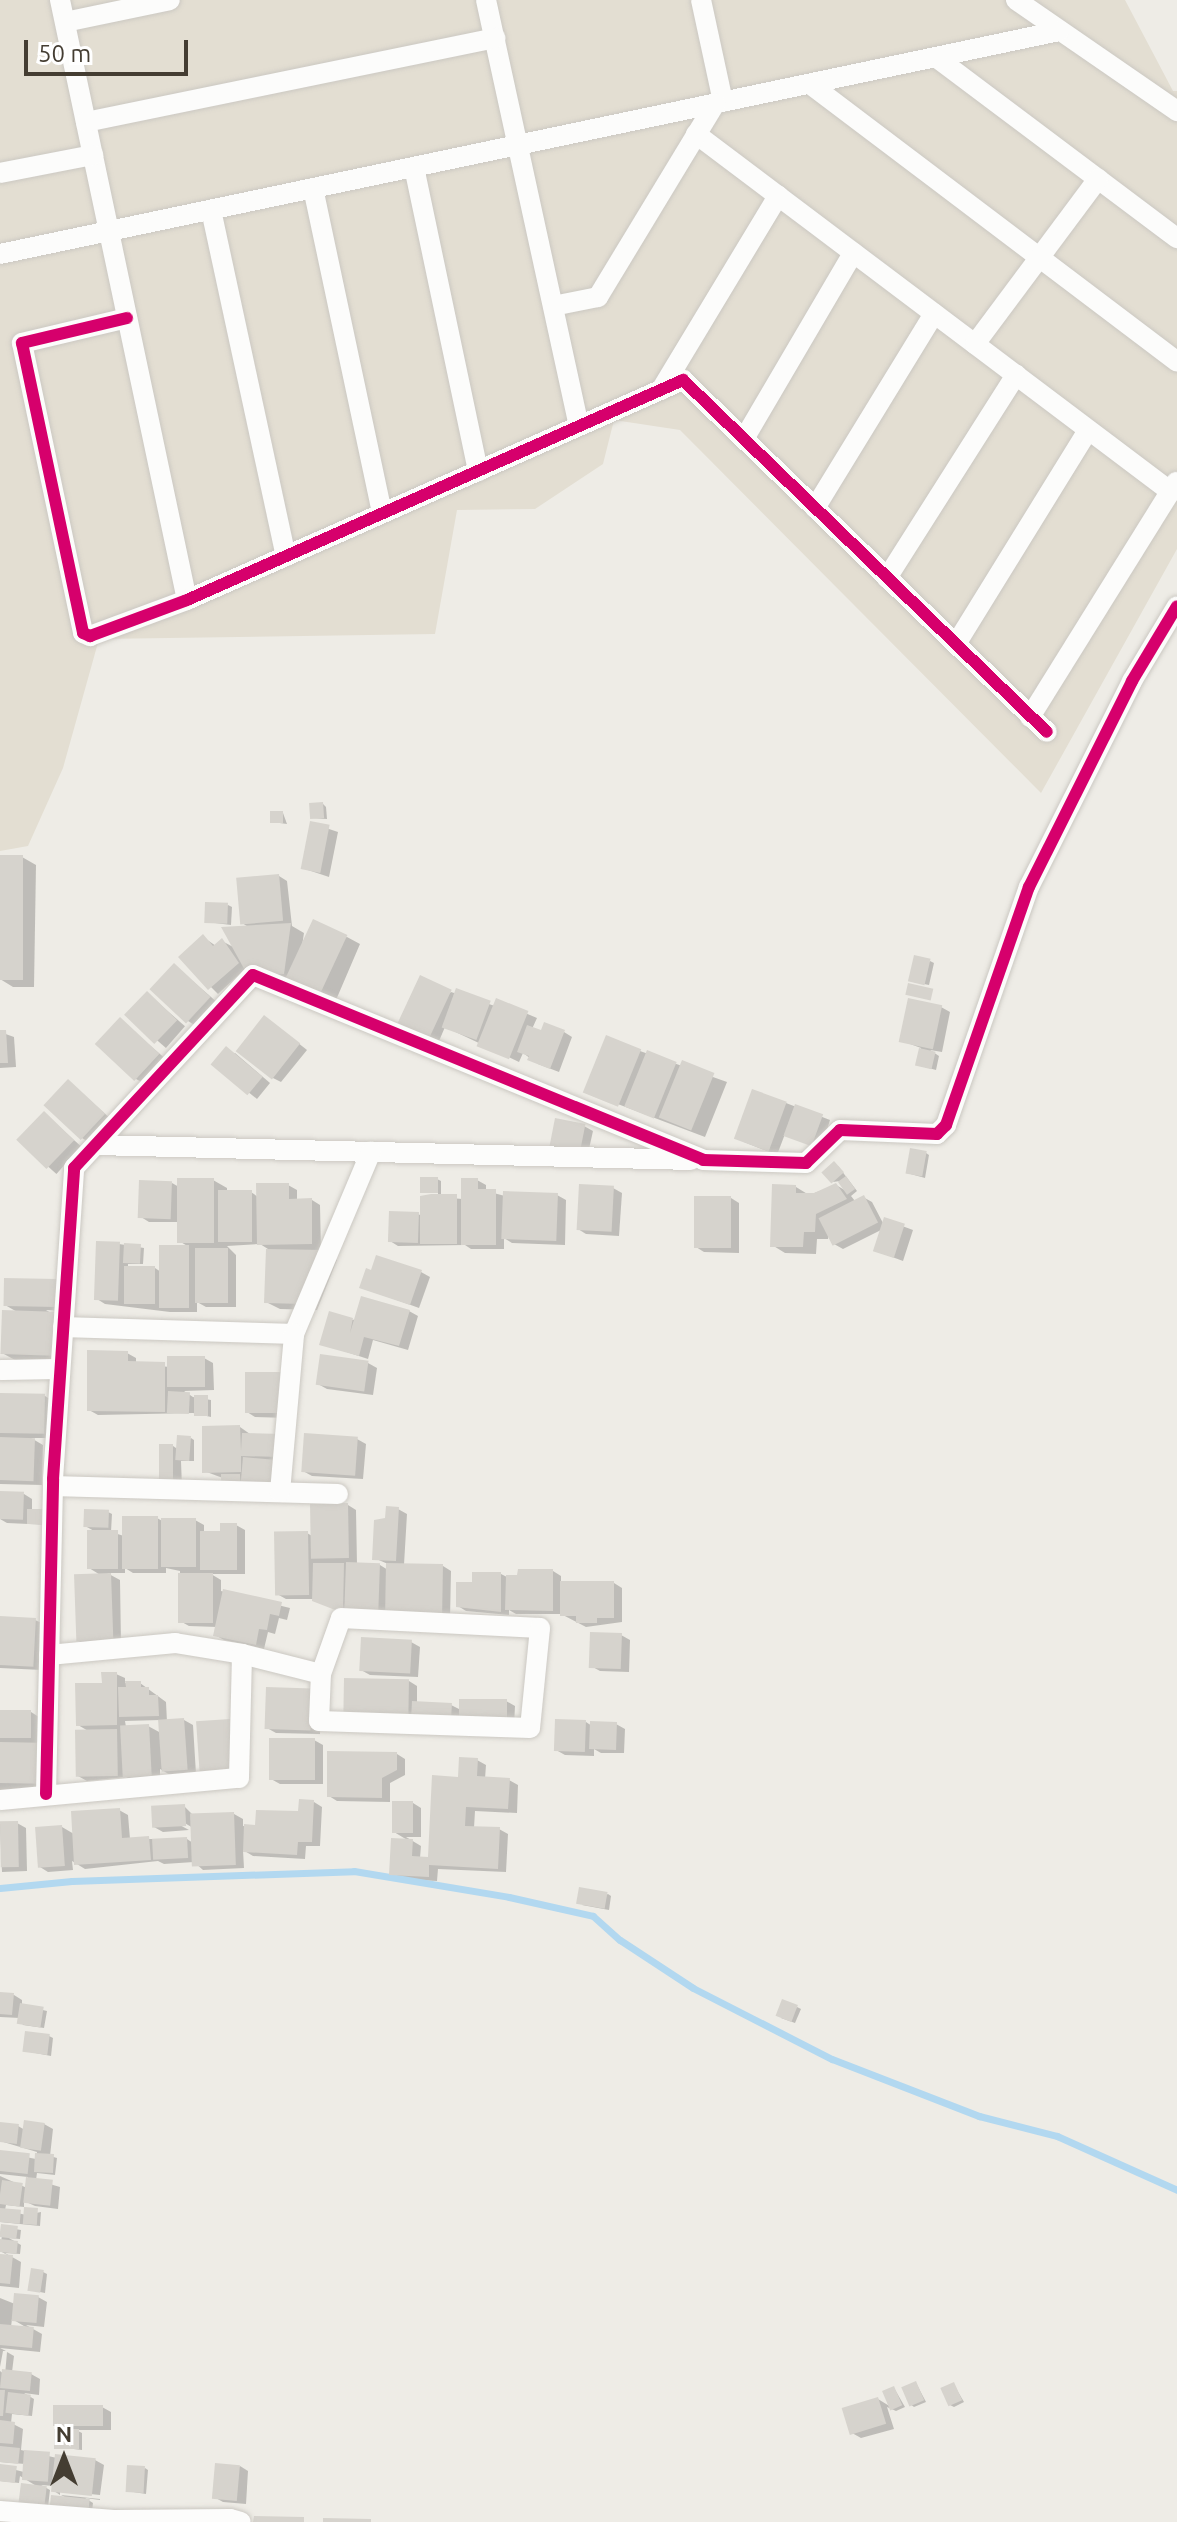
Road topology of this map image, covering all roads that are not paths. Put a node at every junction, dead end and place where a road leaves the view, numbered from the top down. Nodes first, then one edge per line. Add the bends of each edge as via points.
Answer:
1 (60, 0) edge
2 (170, 0) edge
3 (486, 0) edge
4 (1016, 0) edge
5 (704, 1) edge
6 (65, 22) junction
7 (1059, 31) junction
8 (495, 38) junction
9 (937, 58) junction
10 (810, 84) junction
11 (719, 103) junction
12 (1177, 111) edge
13 (86, 122) junction
14 (696, 134) junction
15 (518, 145) junction
16 (93, 155) junction
17 (414, 167) junction
18 (0, 173) edge
19 (1098, 179) junction
20 (313, 188) junction
21 (778, 196) junction
22 (211, 210) junction
23 (109, 231) junction
24 (1177, 238) edge
25 (853, 253) junction
26 (0, 254) edge
27 (1039, 258) junction
28 (553, 306) junction
29 (934, 314) junction
30 (127, 318) junction
31 (975, 344) junction
32 (1177, 362) edge
33 (1016, 375) junction
34 (661, 390) junction
35 (579, 426) junction
36 (1088, 430) junction
37 (744, 439) junction
38 (478, 471) junction
39 (1174, 487) edge
40 (815, 508) junction
41 (382, 513) junction
42 (286, 556) junction
43 (887, 578) junction
44 (187, 600) junction
45 (1177, 606) edge
46 (956, 644) junction
47 (1030, 717) junction
48 (1047, 732) dead end
49 (96, 1145) junction
50 (371, 1152) junction
51 (703, 1160) junction
52 (63, 1327) junction
53 (294, 1334) junction
54 (60, 1369) junction
55 (0, 1370) edge
56 (53, 1486) junction
57 (280, 1492) junction
58 (338, 1494) dead end
59 (242, 1654) junction
60 (49, 1655) junction
61 (321, 1674) junction
62 (46, 1794) junction
63 (0, 1800) edge
64 (0, 2511) edge
65 (114, 2521) edge
66 (241, 2522) edge

1 - 6 street
2 - 6 street
3 - 8 street
4 - 7 street
5 - 11 street
6 - 13 street
7 - 9 street
7 - 12 street
8 - 13 street
8 - 15 street
9 - 10 street
9 - 19 street
10 - 11 street
10 - 27 street
11 - 14 street
11 - 15 street
13 - 16 street
14 - 21 street
14 - 28 street via 598,297
15 - 17 street
15 - 28 street
16 - 18 street
16 - 23 street
17 - 20 street
17 - 38 street
19 - 24 street
19 - 27 street
20 - 22 street
20 - 41 street
21 - 25 street
21 - 34 street
22 - 23 street
22 - 42 street
23 - 26 street
23 - 30 street
25 - 29 street
25 - 37 street
27 - 31 street
27 - 32 street
28 - 35 street
29 - 31 street
29 - 40 street
30 - 44 street
30 - 44 street via 22,343 22,350 83,633 90,636
31 - 33 street
33 - 36 street
33 - 43 street
34 - 35 street
34 - 37 street via 683,380
35 - 38 street
36 - 39 street
36 - 46 street
37 - 40 street
38 - 41 street
39 - 47 street
40 - 43 street
41 - 42 street
42 - 44 street
43 - 46 street
45 - 51 street via 1132,681 1029,887 946,1125 925,1136 840,1130 806,1163
46 - 47 street
47 - 48 street
49 - 50 street
49 - 51 street via 253,975
49 - 52 street via 74,1168
50 - 51 street
50 - 53 street
52 - 53 street
52 - 54 street
53 - 57 street
54 - 55 street
54 - 56 street
56 - 57 street
56 - 60 street
57 - 58 street
59 - 60 street via 175,1643
59 - 61 street
59 - 62 street via 239,1778
60 - 62 street
61 - 61 street via 341,1618 540,1628 530,1728 319,1721
62 - 63 street
64 - 65 street
65 - 66 street

